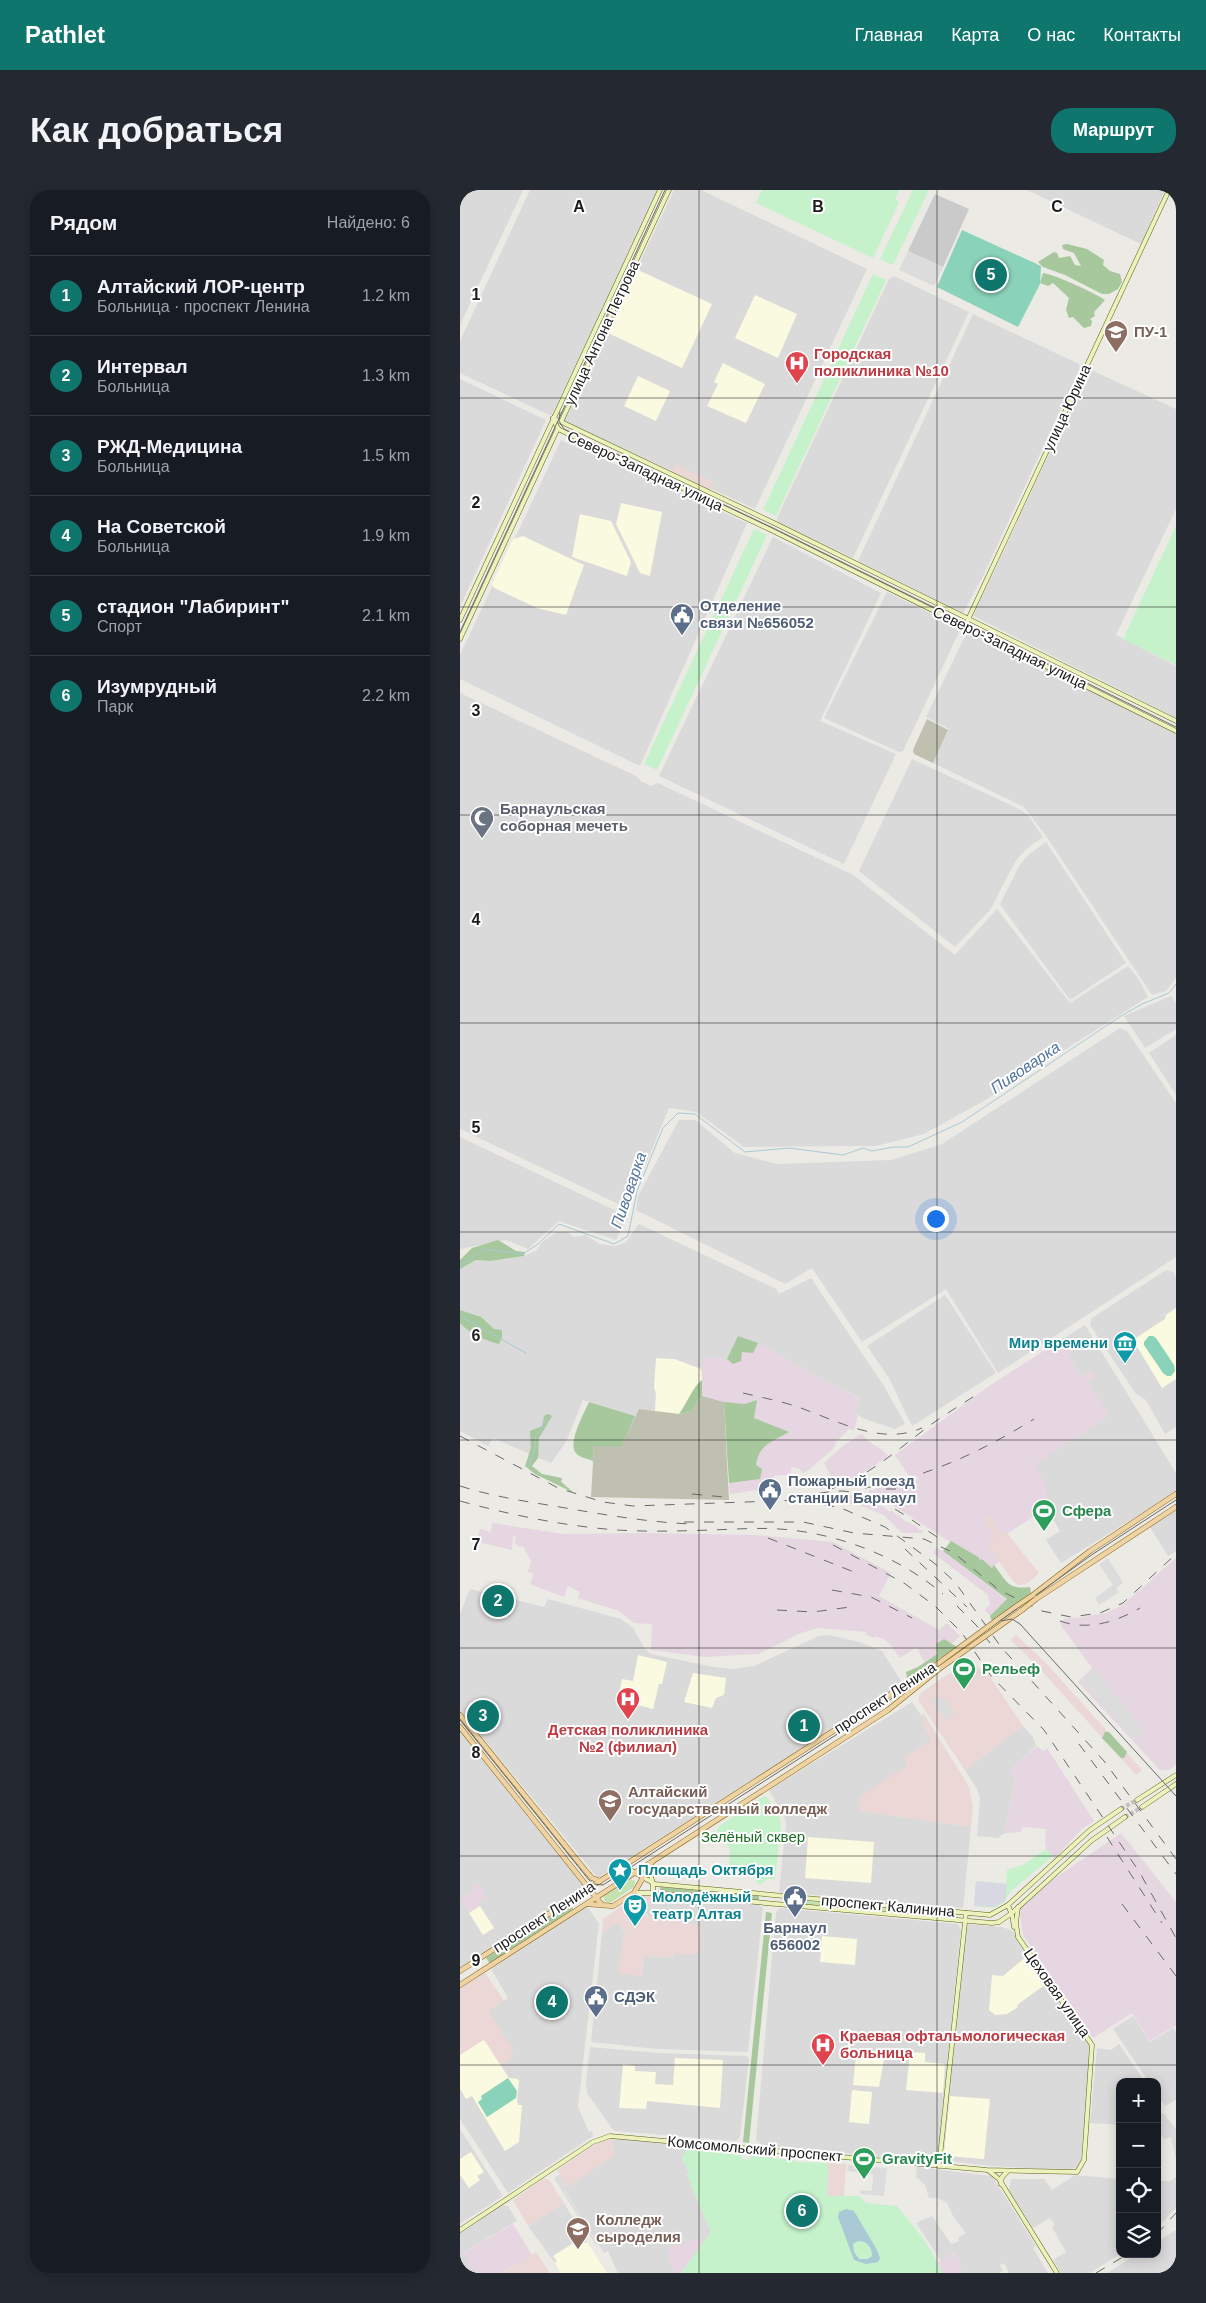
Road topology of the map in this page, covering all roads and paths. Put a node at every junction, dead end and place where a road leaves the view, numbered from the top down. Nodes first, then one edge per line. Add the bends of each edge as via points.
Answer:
1 (660, 190) edge
2 (669, 190) edge
3 (1169, 190) edge
4 (553, 418) junction
5 (561, 422) junction
6 (558, 429) junction
7 (969, 618) junction
8 (460, 620) edge
9 (965, 626) junction
10 (460, 639) edge
11 (1176, 721) edge
12 (1176, 730) edge
13 (1176, 1494) edge
14 (1176, 1507) edge
15 (1109, 1538) junction
16 (1115, 1547) junction
17 (1034, 1597) junction
18 (460, 1715) edge
19 (460, 1727) edge
20 (475, 1733) junction
21 (469, 1738) junction
22 (1174, 1776) edge
23 (1176, 1784) edge
24 (1137, 1800) tunnel mouth
25 (1142, 1807) tunnel mouth
26 (1121, 1809) tunnel mouth
27 (1125, 1817) tunnel mouth
28 (651, 1864) junction
29 (623, 1866) junction
30 (636, 1872) junction
31 (643, 1879) junction
32 (600, 1881) junction
33 (655, 1884) junction
34 (589, 1888) junction
35 (634, 1893) junction
36 (653, 1893) junction
37 (578, 1895) junction
38 (596, 1897) junction
39 (1014, 1900) junction
40 (584, 1905) junction
41 (602, 1905) junction
42 (1008, 1905) junction
43 (1018, 1907) junction
44 (966, 1913) junction
45 (1012, 1913) junction
46 (964, 1922) junction
47 (1017, 1934) junction
48 (460, 1971) edge
49 (460, 1985) edge
50 (939, 2166) junction
51 (987, 2170) junction
52 (1007, 2172) junction
53 (1077, 2172) joint
54 (1001, 2184) junction
55 (460, 2230) edge
56 (1056, 2273) edge

1 - 4 main road, улица Антона Петрова
2 - 5 main road, улица Антона Петрова
3 - 7 main road, улица Юрина
4 - 5 main road, Северо-Западная улица
4 - 6 main road, Северо-Западная улица
4 - 8 main road, улица Антона Петрова
5 - 6 main road, улица Антона Петрова
5 - 7 main road, Северо-Западная улица
6 - 9 main road, Северо-Западная улица
6 - 10 main road, улица Антона Петрова
7 - 9 main road, улица Юрина
7 - 11 main road, Северо-Западная улица
9 - 12 main road, Северо-Западная улица
13 - 15 main road, проспект Ленина
14 - 16 main road, проспект Ленина
15 - 16 main road
15 - 17 main road, проспект Ленина
16 - 17 main road, проспект Ленина
17 - 28 main road, проспект Ленина, bridge via 1022,1610 888,1710
17 - 29 main road, проспект Ленина, bridge via 1018,1605 936,1665
18 - 20 main road
19 - 21 main road
20 - 21 main road
20 - 32 main road via 585,1870
21 - 34 main road
22 - 24 main road
23 - 25 main road
26 - 39 main road, проспект Калинина via 1090,1830
27 - 43 main road, проспект Калинина via 1091,1841
28 - 30 main road, проспект Ленина
28 - 31 main road, проспект Ленина
28 - 33 main road via 650,1874
29 - 30 main road, проспект Калинина
29 - 32 main road, проспект Ленина
30 - 31 main road, проспект Калинина
30 - 38 main road, проспект Ленина
31 - 33 main road, проспект Калинина
31 - 35 main road
32 - 34 main road, проспект Ленина
33 - 36 main road
33 - 44 main road, проспект Калинина
34 - 37 main road, проспект Ленина
34 - 38 main road
35 - 36 main road, проспект Калинина
35 - 41 main road via 613,1906
36 - 46 main road, проспект Калинина
37 - 40 main road
37 - 48 main road, проспект Ленина
38 - 40 main road, проспект Ленина
38 - 41 main road
39 - 42 main road, проспект Калинина
39 - 43 main road
40 - 41 main road, проспект Ленина
40 - 49 main road, проспект Ленина
42 - 44 main road, проспект Калинина via 990,1915
42 - 45 main road, Цеховая улица
43 - 45 main road, проспект Калинина
43 - 47 main road, Цеховая улица
44 - 46 main road
45 - 46 main road, проспект Калинина via 999,1922
45 - 47 main road, Цеховая улица
46 - 50 main road
47 - 53 main road, Цеховая улица via 1092,2045 1084,2158
50 - 51 main road, Комсомольский проспект
50 - 55 main road, Комсомольский проспект via 610,2136 593,2142
51 - 52 main road, Комсомольский проспект
51 - 54 main road
52 - 53 main road, Комсомольский проспект
52 - 54 main road
54 - 56 main road

